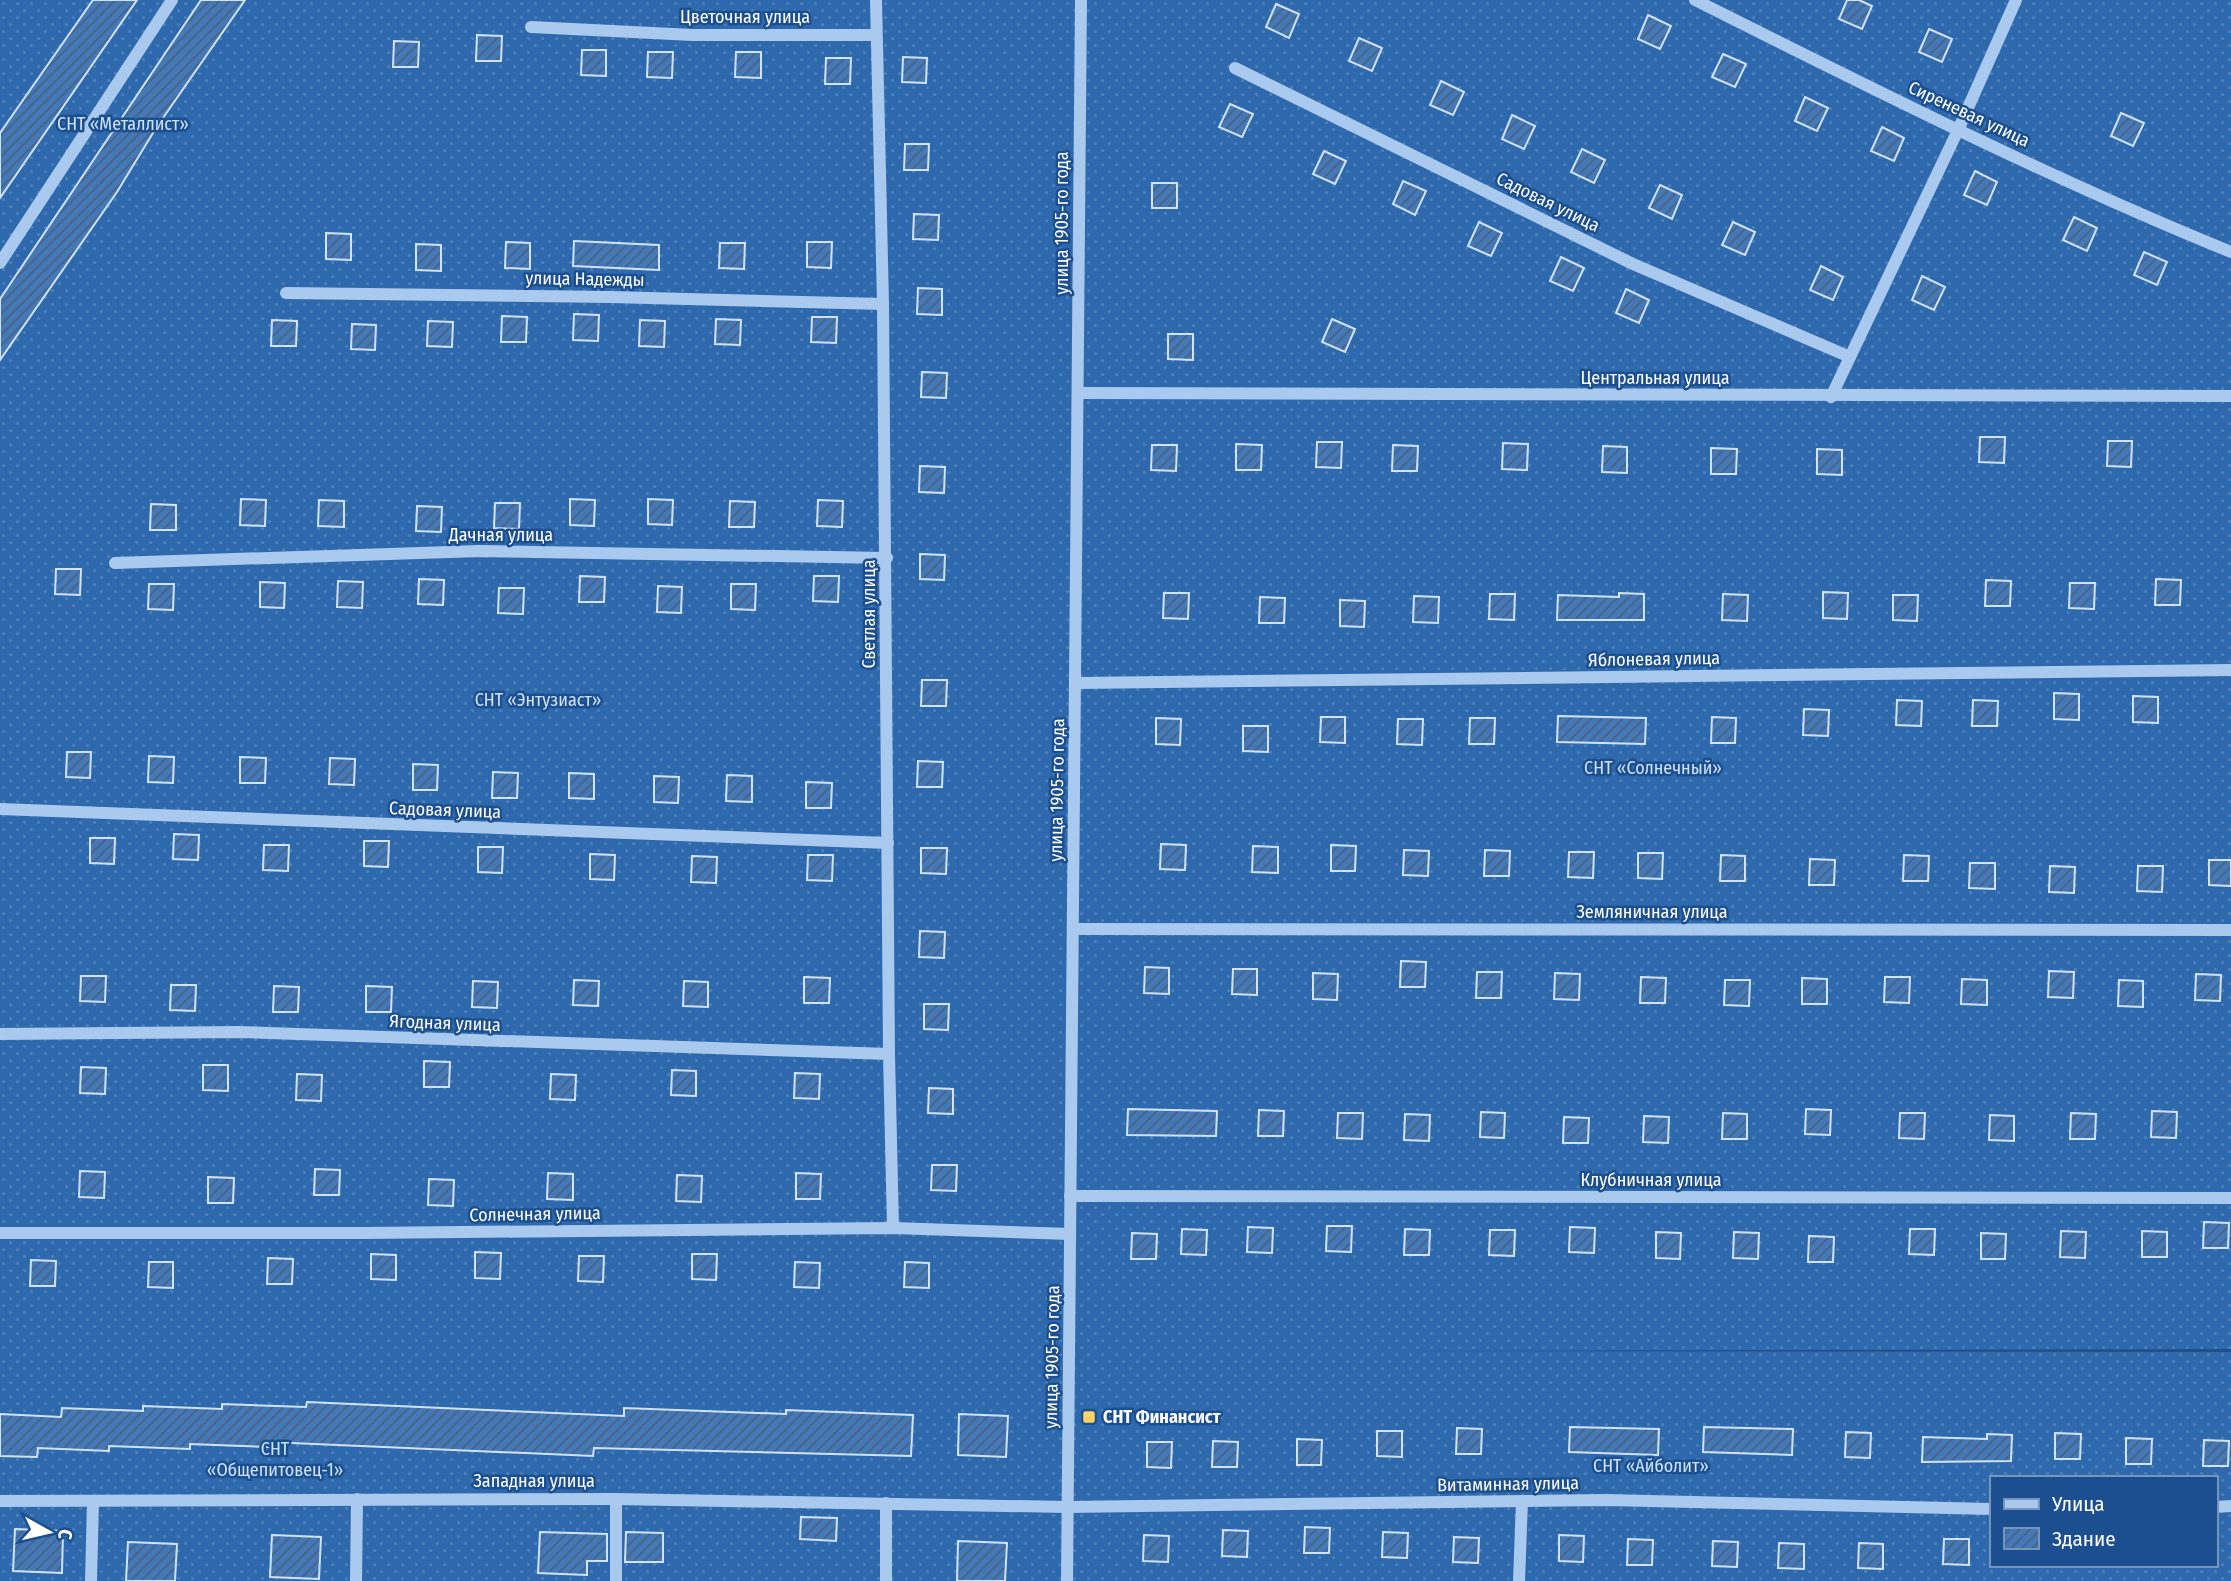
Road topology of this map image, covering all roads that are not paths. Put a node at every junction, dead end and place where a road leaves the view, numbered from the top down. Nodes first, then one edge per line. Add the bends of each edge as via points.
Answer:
1 (172, 0) edge
2 (876, 0) edge
3 (1082, 0) edge
4 (1695, 0) edge
5 (2015, 0) edge
6 (531, 27) dead end
7 (876, 35) junction
8 (1236, 68) dead end
9 (1959, 128) junction
10 (2231, 252) edge
11 (0, 263) edge
12 (286, 293) dead end
13 (883, 304) junction
14 (1850, 357) junction
15 (1078, 393) junction
16 (2231, 396) edge
17 (1831, 397) junction
18 (887, 558) junction
19 (115, 563) dead end
20 (2231, 670) edge
21 (1077, 683) junction
22 (0, 809) edge
23 (888, 843) junction
24 (1073, 929) junction
25 (2231, 930) edge
26 (0, 1034) edge
27 (889, 1054) junction
28 (1070, 1196) junction
29 (2231, 1198) edge
30 (893, 1228) junction
31 (0, 1233) edge
32 (1070, 1234) junction
33 (356, 1499) junction
34 (616, 1499) junction
35 (0, 1501) edge
36 (93, 1501) junction
37 (1522, 1501) junction
38 (886, 1503) junction
39 (1067, 1507) junction
40 (1990, 1508) edge
41 (91, 1581) edge
42 (356, 1581) edge
43 (615, 1581) edge
44 (886, 1581) edge
45 (1067, 1581) edge
46 (1519, 1581) edge

1 - 11 street
2 - 7 street, Светлая улица
3 - 15 street, улица 1905-го года
4 - 9 street, Сиреневая улица
5 - 9 street
6 - 7 street, Цветочная улица via 693,35
7 - 13 street, Светлая улица
8 - 14 street, Садовая улица via 1633,264
9 - 10 street, Сиреневая улица
9 - 14 street
12 - 13 street, улица Надежды
13 - 18 street, Светлая улица
14 - 17 street
15 - 17 street, Центральная улица
15 - 21 street, улица 1905-го года
16 - 17 street, Центральная улица
18 - 19 street, Дачная улица via 480,551
18 - 23 street, Светлая улица
20 - 21 street, Яблоневая улица
21 - 24 street, улица 1905-го года
22 - 23 street, Садовая улица
23 - 27 street, Светлая улица
24 - 25 street, Земляничная улица
24 - 28 street, улица 1905-го года
26 - 27 street, Ягодная улица via 239,1032
27 - 30 street, Светлая улица
28 - 29 street, Клубничная улица
28 - 32 street, улица 1905-го года
30 - 31 street, Солнечная улица
30 - 32 street, Солнечная улица
32 - 39 street, улица 1905-го года
33 - 34 street, Западная улица
33 - 36 street, Западная улица
33 - 42 street
34 - 38 street, Западная улица
34 - 43 street
35 - 36 street, Западная улица
36 - 41 street
37 - 39 street, Витаминная улица
37 - 40 street, Витаминная улица
37 - 46 street
38 - 39 street, Западная улица
38 - 44 street
39 - 45 street, улица 1905-го года

